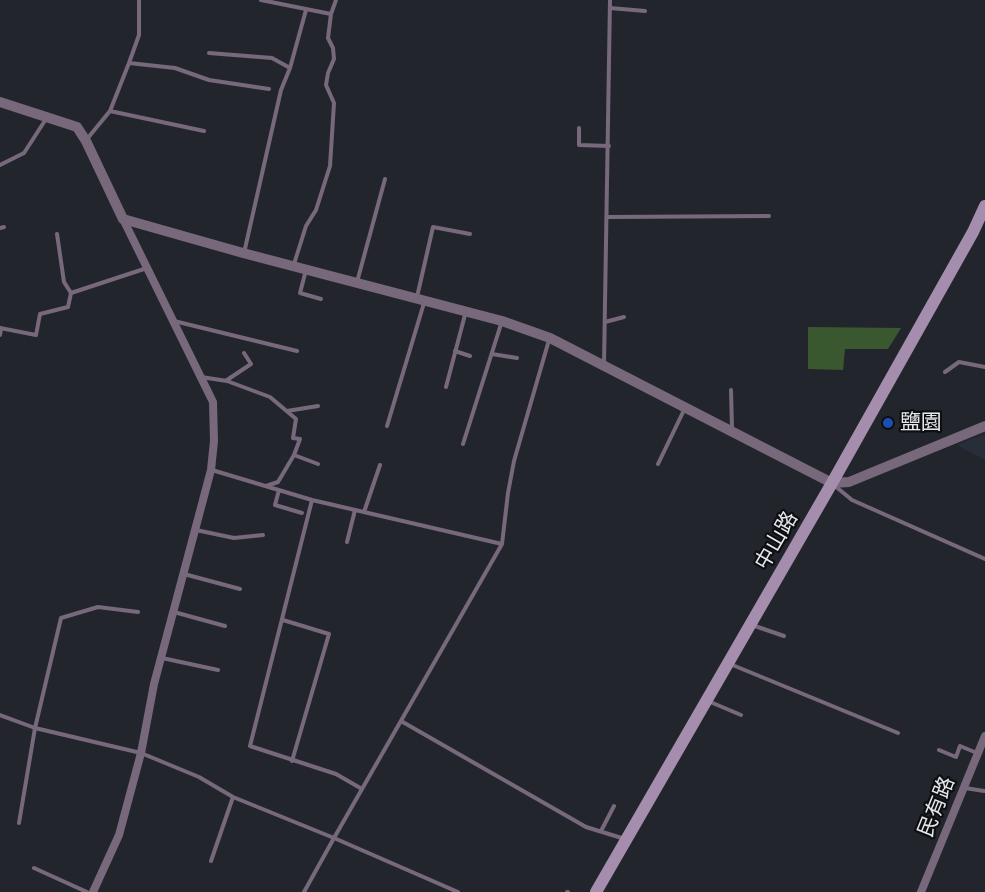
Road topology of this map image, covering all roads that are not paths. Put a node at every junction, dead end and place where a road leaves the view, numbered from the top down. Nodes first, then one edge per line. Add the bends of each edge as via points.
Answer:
1 (139, 0) edge
2 (261, 0) edge
3 (336, 0) edge
4 (610, 0) edge
5 (610, 8) junction
6 (306, 10) junction
7 (645, 11) dead end
8 (331, 14) junction
9 (209, 53) dead end
10 (129, 63) junction
11 (290, 68) junction
12 (268, 89) dead end
13 (0, 102) edge
14 (110, 111) junction
15 (48, 116) junction
16 (579, 128) dead end
17 (204, 130) dead end
18 (86, 141) junction
19 (609, 146) junction
20 (0, 165) edge
21 (385, 179) dead end
22 (985, 206) edge
23 (770, 216) dead end
24 (608, 217) junction
25 (123, 219) junction
26 (57, 234) dead end
27 (470, 234) dead end
28 (243, 253) junction
29 (294, 266) junction
30 (148, 268) junction
31 (306, 269) junction
32 (357, 283) junction
33 (71, 293) junction
34 (321, 299) dead end
35 (421, 299) junction
36 (466, 311) junction
37 (624, 317) dead end
38 (174, 321) junction
39 (502, 321) junction
40 (605, 322) junction
41 (1, 328) edge
42 (0, 335) edge
43 (550, 338) junction
44 (297, 351) dead end
45 (456, 351) junction
46 (244, 353) dead end
47 (492, 354) junction
48 (470, 356) dead end
49 (517, 358) dead end
50 (604, 364) junction
51 (985, 367) edge
52 (945, 372) dead end
53 (200, 377) junction
54 (227, 381) junction
55 (447, 387) dead end
56 (731, 390) dead end
57 (318, 406) dead end
58 (685, 407) junction
59 (286, 411) junction
60 (387, 426) dead end
61 (985, 426) edge
62 (732, 432) junction
63 (463, 444) dead end
64 (294, 455) junction
65 (318, 464) dead end
66 (658, 464) dead end
67 (380, 465) dead end
68 (211, 470) junction
69 (832, 483) junction
70 (266, 486) junction
71 (279, 490) junction
72 (312, 500) junction
73 (355, 510) junction
74 (364, 512) junction
75 (302, 513) dead end
76 (195, 530) junction
77 (263, 535) dead end
78 (347, 543) dead end
79 (502, 543) junction
80 (985, 559) edge
81 (183, 574) junction
82 (240, 589) dead end
83 (138, 612) dead end
84 (173, 612) junction
85 (283, 620) junction
86 (751, 624) junction
87 (225, 626) dead end
88 (784, 636) dead end
89 (161, 657) junction
90 (729, 663) junction
91 (218, 670) dead end
92 (707, 701) junction
93 (0, 715) edge
94 (741, 715) dead end
95 (401, 721) junction
96 (35, 728) junction
97 (898, 733) dead end
98 (985, 736) edge
99 (939, 750) dead end
100 (141, 753) junction
101 (978, 754) junction
102 (292, 761) junction
103 (964, 788) junction
104 (362, 789) junction
105 (984, 791) edge
106 (233, 796) junction
107 (614, 806) dead end
108 (19, 823) dead end
109 (601, 831) junction
110 (334, 838) junction
111 (627, 839) junction
112 (211, 861) dead end
113 (34, 868) dead end
114 (87, 892) edge
115 (93, 892) edge
116 (304, 892) edge
117 (458, 892) edge
118 (596, 892) edge
119 (921, 892) edge

1 - 10 lane via 139,35
2 - 6 lane
3 - 8 lane
4 - 5 lane
5 - 7 lane
5 - 19 lane
6 - 8 lane
6 - 11 lane
8 - 29 lane via 328,38 334,59 326,85 334,103 330,166
9 - 11 lane via 272,58
10 - 12 lane via 175,68 208,80
10 - 14 lane
11 - 28 lane via 281,90
13 - 15 street
14 - 17 lane
14 - 18 lane
15 - 18 street via 77,127
15 - 20 lane via 24,153
16 - 19 lane via 579,145
18 - 25 street
19 - 24 lane
21 - 32 lane
22 - 69 main road, 中山路
23 - 24 lane
24 - 40 lane
25 - 28 street
25 - 30 street
26 - 33 lane via 64,282
27 - 35 lane via 433,227
28 - 29 street
29 - 31 street
30 - 33 lane
30 - 38 street
31 - 32 street
31 - 34 lane via 300,293
32 - 35 street
33 - 41 lane via 68,307 40,314 36,335
35 - 36 street
35 - 60 lane
36 - 39 street
36 - 45 lane
37 - 40 lane
38 - 44 lane
38 - 53 street
39 - 43 street
39 - 47 lane
40 - 50 lane
41 - 42 lane
43 - 50 street
43 - 79 lane via 514,460
45 - 48 lane
45 - 55 lane
46 - 54 lane via 251,364
47 - 49 lane
47 - 63 lane
50 - 58 street
51 - 52 lane via 959,362
53 - 54 lane
53 - 68 street via 213,402
54 - 59 lane via 270,397
56 - 62 lane
57 - 59 lane
58 - 62 street
58 - 66 lane
59 - 64 lane via 296,419 293,438 300,439
61 - 69 street via 849,482
62 - 69 street
64 - 65 lane
64 - 70 lane via 278,482
67 - 74 lane
68 - 70 lane
68 - 76 street
69 - 80 lane via 852,500
69 - 86 main road, 中山路
70 - 71 lane
71 - 72 lane
71 - 75 lane via 275,505
72 - 73 lane
72 - 85 lane
73 - 74 lane
73 - 78 lane
74 - 79 lane
76 - 77 lane via 234,538
76 - 81 street
79 - 95 lane
81 - 82 lane
81 - 84 street
83 - 96 lane via 98,607 61,618
84 - 87 lane
84 - 89 street
85 - 102 lane via 250,746
85 - 102 lane via 328,634
86 - 88 lane
86 - 90 main road, 中山路
89 - 91 lane
89 - 100 street
90 - 92 main road, 中山路
90 - 97 lane
92 - 94 lane
92 - 111 main road, 中山路
93 - 96 lane
95 - 104 lane
95 - 109 lane
96 - 100 lane
96 - 108 lane
98 - 101 street, 民有路
99 - 101 lane via 956,757 960,747
100 - 106 lane
100 - 115 street via 119,835
101 - 103 street, 民有路
102 - 104 lane via 336,774
103 - 105 lane
103 - 119 street, 民有路
104 - 110 lane
106 - 110 lane
106 - 112 lane
107 - 109 lane
109 - 111 lane
110 - 116 lane
110 - 117 lane
111 - 118 main road, 中山路
113 - 114 lane

